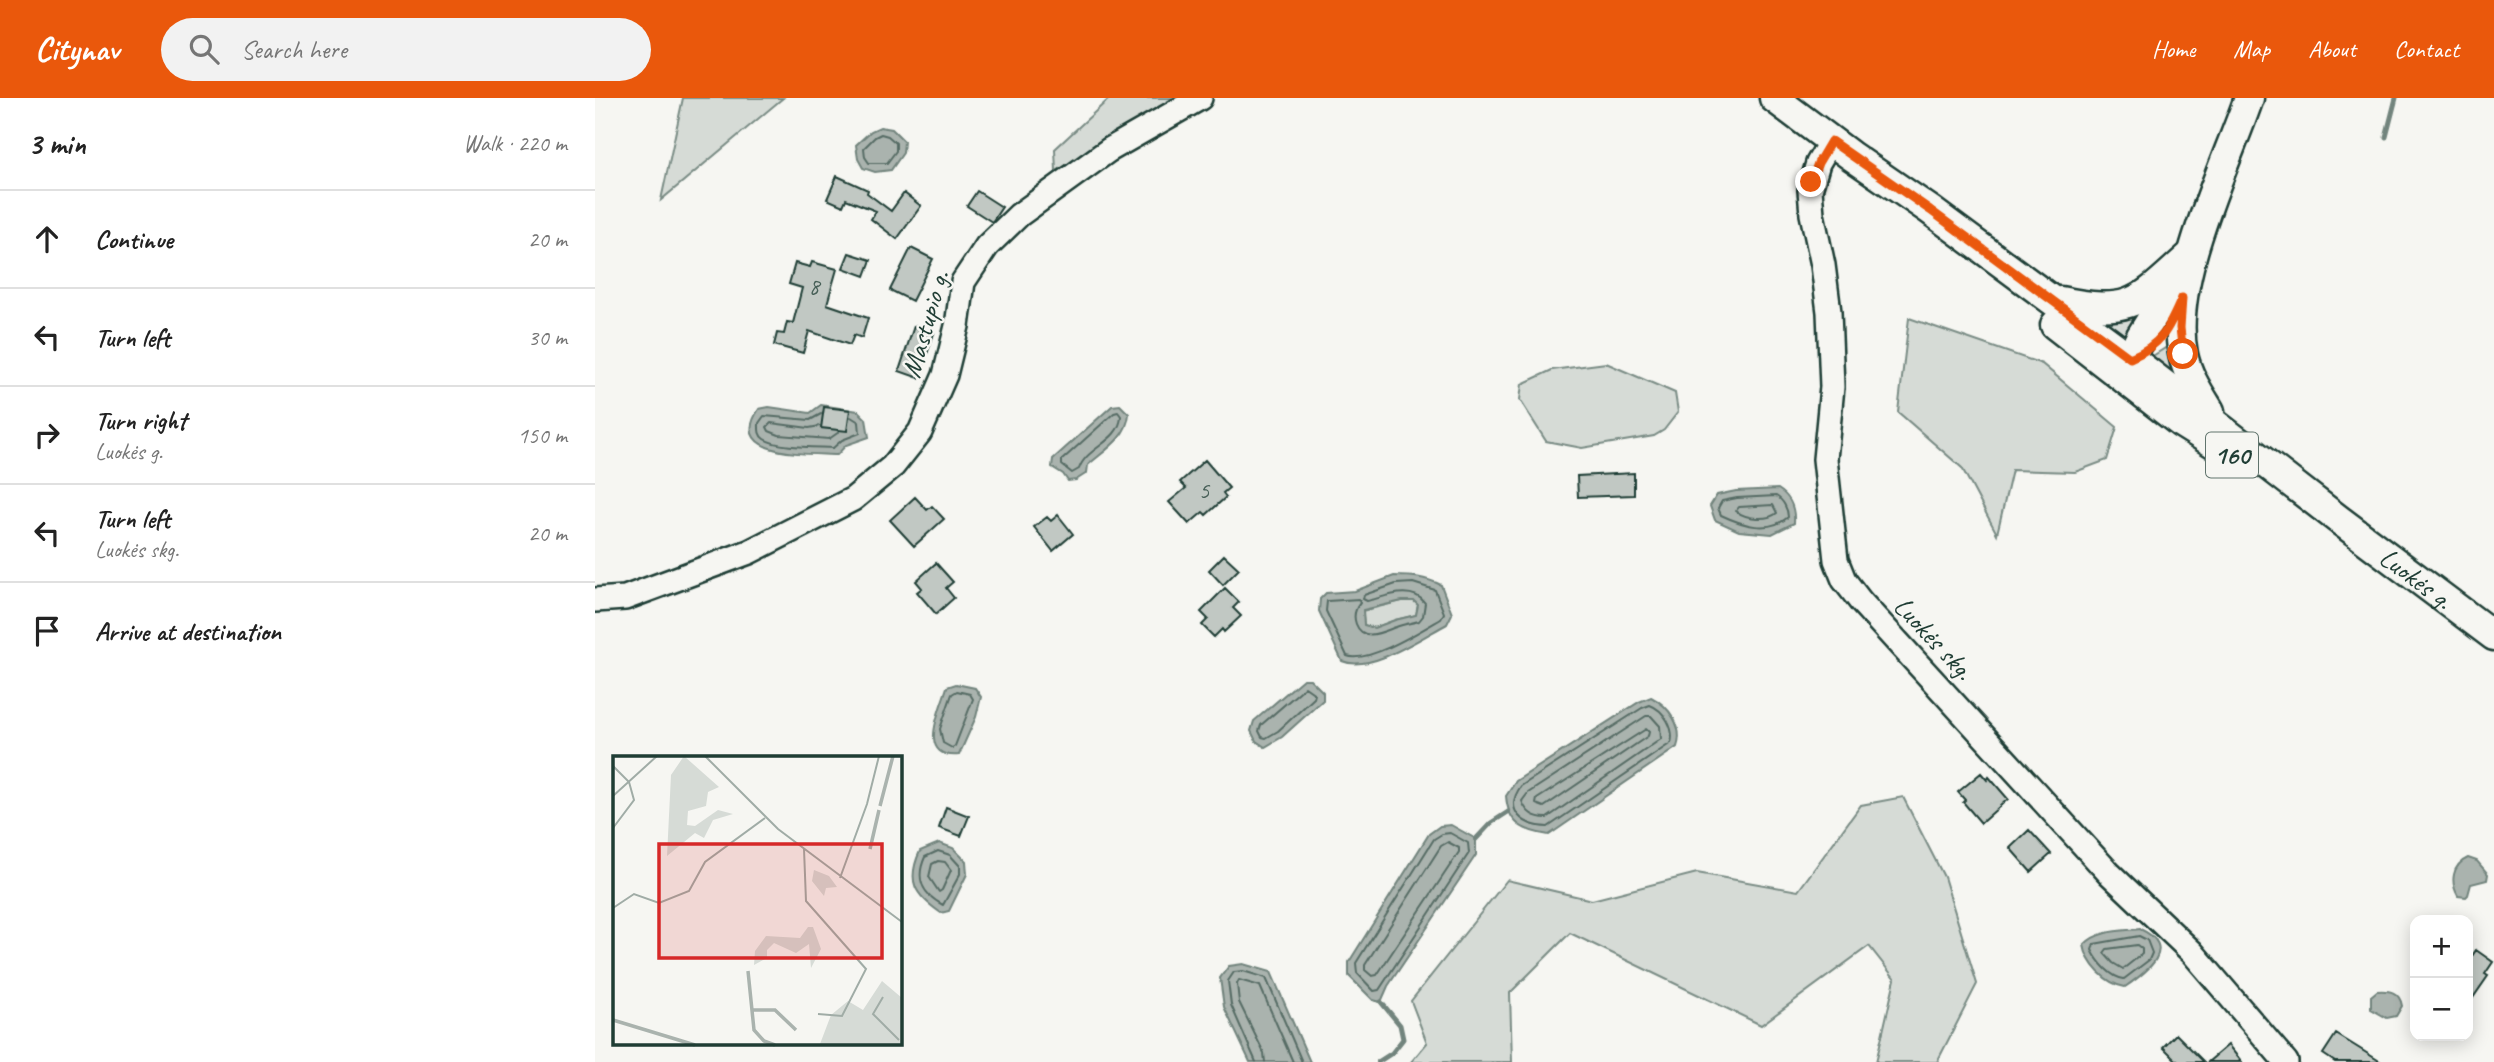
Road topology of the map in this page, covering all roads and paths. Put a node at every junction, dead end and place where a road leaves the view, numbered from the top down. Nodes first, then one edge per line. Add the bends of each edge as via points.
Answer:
1 (1200, 98) edge
2 (1774, 98) edge
3 (2249, 98) edge
4 (1840, 148) junction
5 (2192, 254) junction
6 (2182, 298) junction
7 (2051, 299) junction
8 (2131, 371) junction
9 (2217, 423) junction
10 (2337, 519) junction
11 (595, 600) edge
12 (2494, 636) edge
13 (2286, 1062) edge

1 - 11 street, Mastupio g. via 1109,150 1020,215 987,246 963,282 945,375 921,432 893,466 853,499 749,552 625,597
2 - 4 main road, Luokės g.
3 - 5 main road, 160
4 - 7 main road, Luokės g.
4 - 8 main road, Luokės g. / 160 via 1922,221 2103,362
4 - 13 street, Luokės skg. via 1818,163 1810,190 1829,312 1832,387 1825,459 1836,560 1844,580 2109,873 2192,952
5 - 6 main road, 160
5 - 7 main road, 160 via 2134,303 2091,307
5 - 8 main road, 160 via 2141,336
6 - 8 main road, 160 via 2161,340 2141,353
6 - 9 main road, 160 via 2183,354
7 - 8 main road, Luokės g.
8 - 9 main road, Luokės g.
8 - 10 main road, Luokės g. / 160 via 2181,423
9 - 10 main road, Luokės g. / 160
10 - 12 main road, Luokės g. / 160

